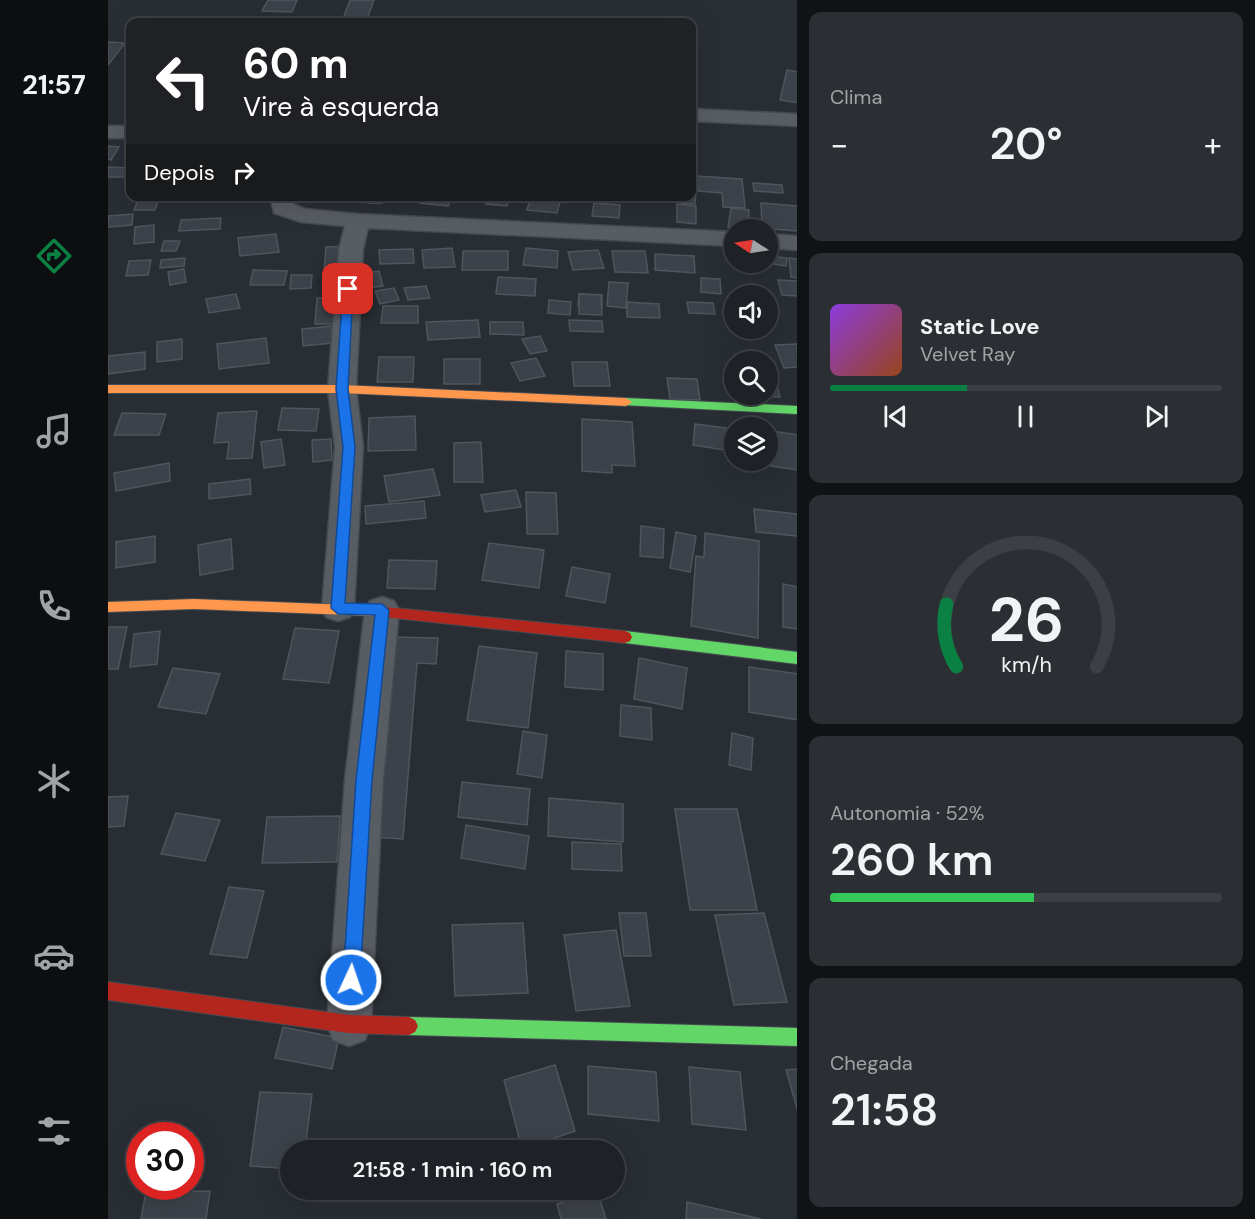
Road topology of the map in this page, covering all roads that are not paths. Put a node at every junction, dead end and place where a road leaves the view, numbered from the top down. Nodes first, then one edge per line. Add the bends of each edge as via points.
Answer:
1 (696, 115) edge
2 (797, 120) edge
3 (108, 132) edge
4 (126, 132) edge
5 (281, 201) edge
6 (358, 221) junction
7 (724, 239) edge
8 (778, 242) edge
9 (797, 243) edge
10 (108, 389) edge
11 (342, 389) junction
12 (797, 410) edge
13 (108, 607) edge
14 (338, 608) junction
15 (382, 610) junction
16 (797, 658) edge
17 (108, 991) edge
18 (349, 1024) junction
19 (797, 1037) edge

1 - 2 street
3 - 4 street
5 - 6 street via 282,208 301,214
6 - 7 street
6 - 11 street via 350,259
8 - 9 street
10 - 11 street
11 - 12 street
11 - 14 street via 349,447
13 - 14 street via 158,604
14 - 15 street
15 - 16 street
15 - 18 street via 364,780
17 - 18 street
18 - 19 street

